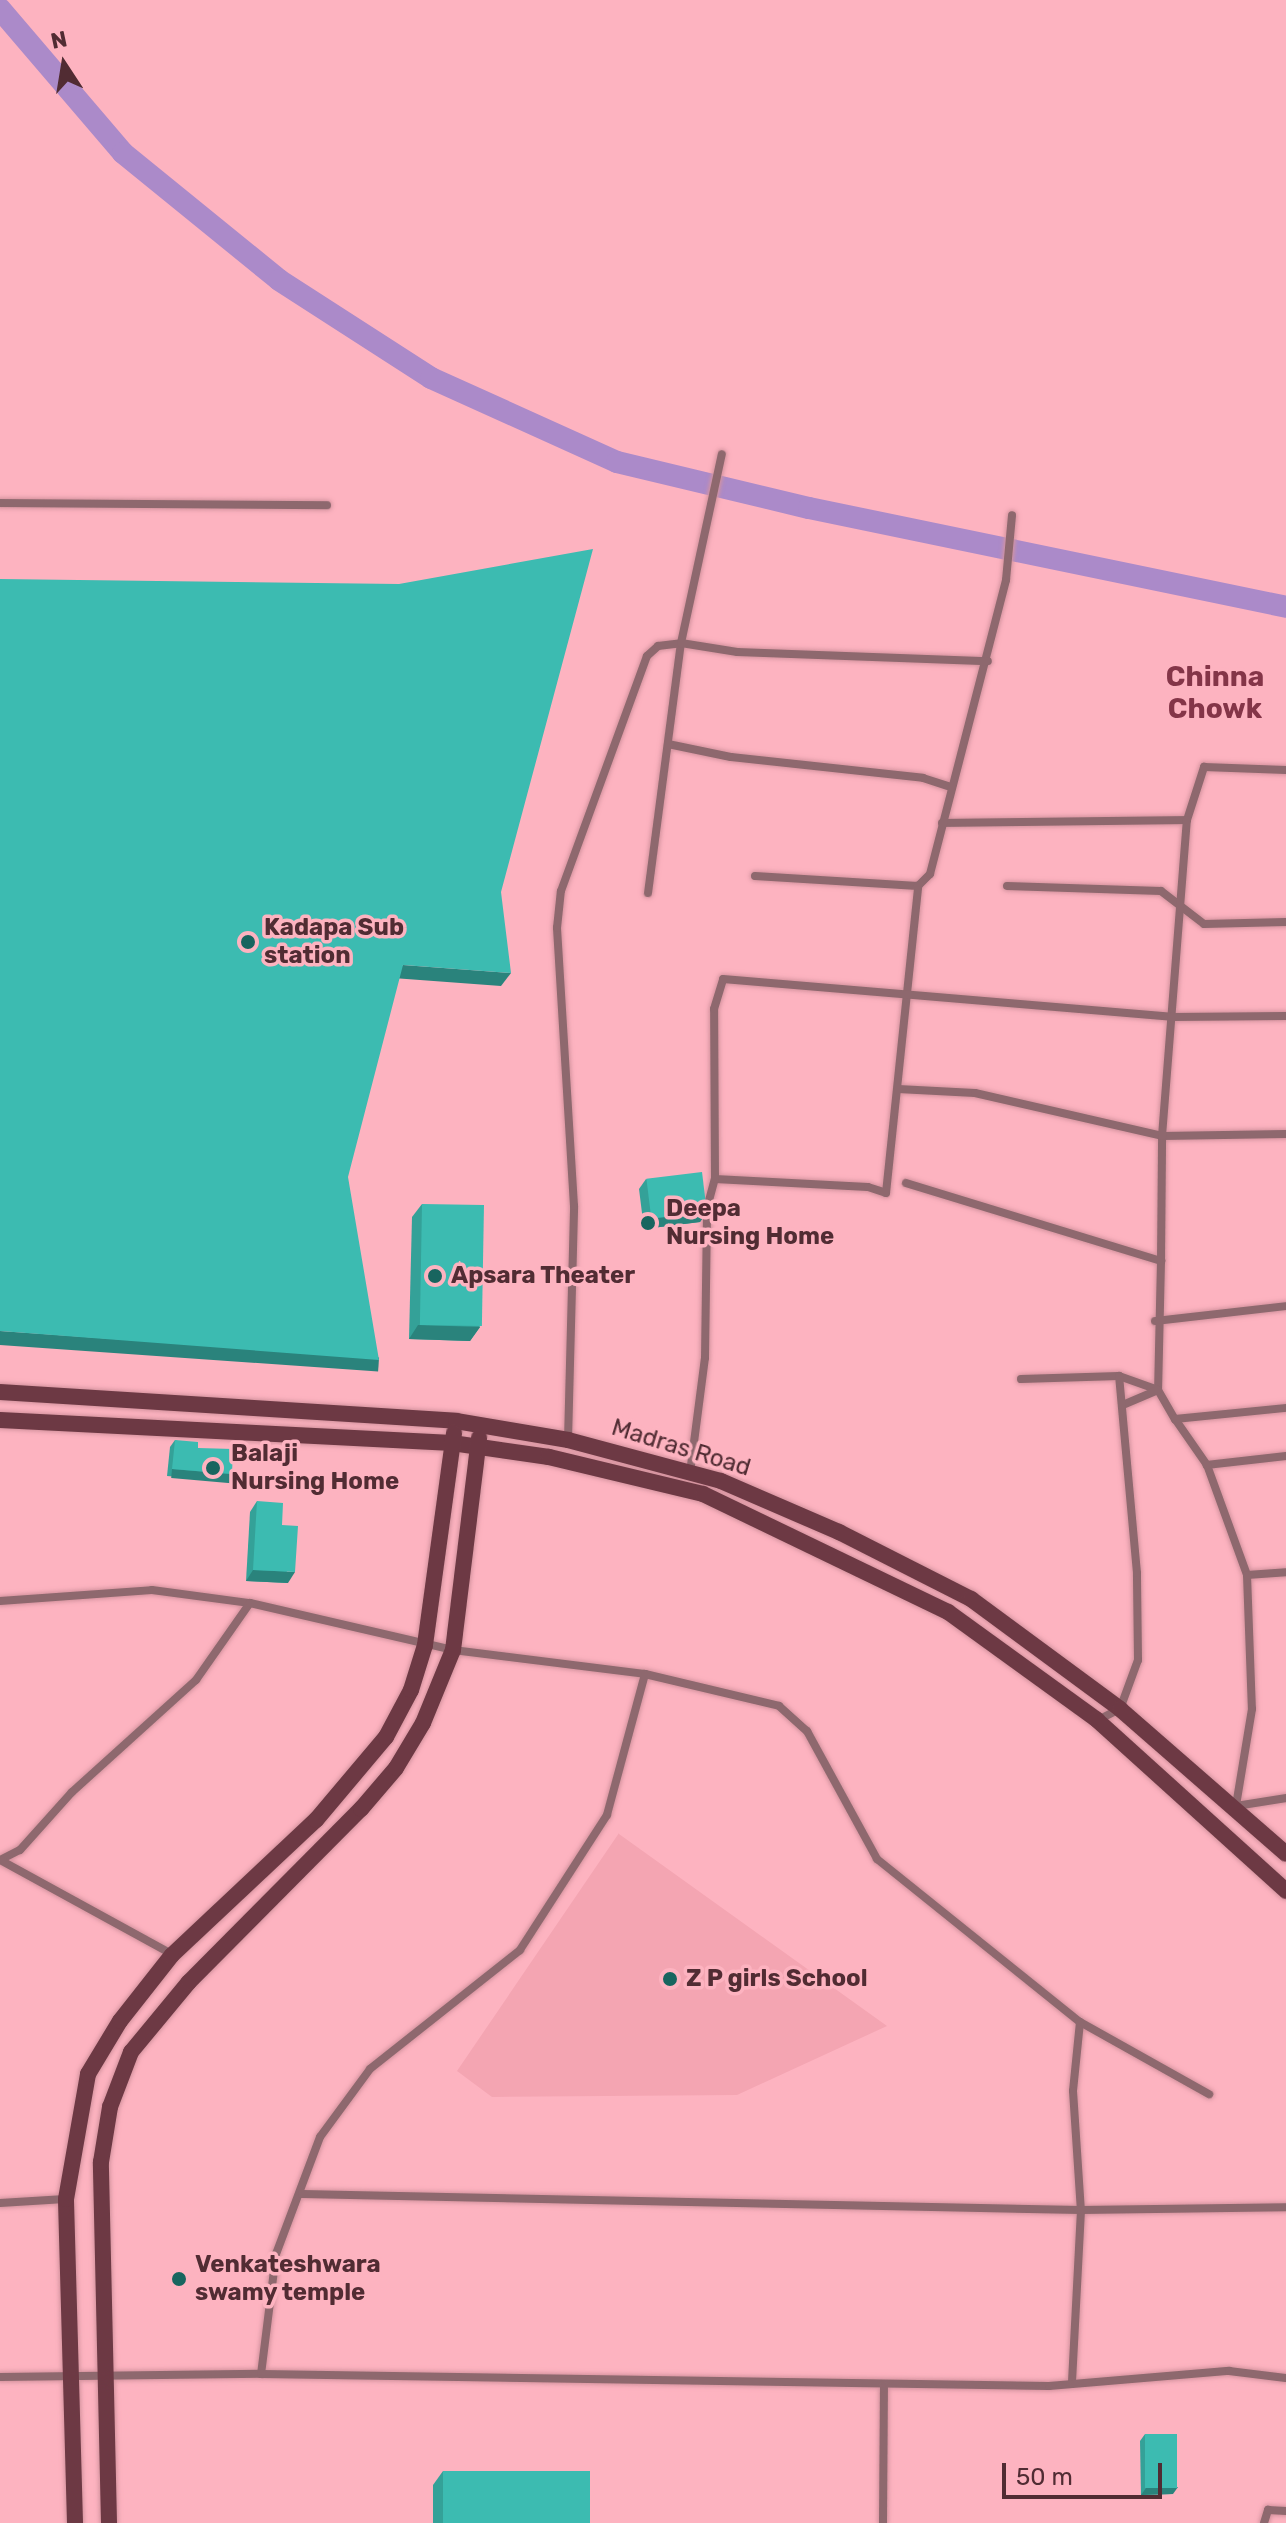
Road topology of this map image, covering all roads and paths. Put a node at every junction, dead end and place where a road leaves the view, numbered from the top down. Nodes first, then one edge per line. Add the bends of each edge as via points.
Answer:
1 (722, 454) dead end
2 (0, 503) edge
3 (327, 505) dead end
4 (1012, 515) dead end
5 (681, 643) junction
6 (988, 661) junction
7 (668, 744) junction
8 (1286, 770) edge
9 (950, 787) junction
10 (1187, 820) junction
11 (942, 823) junction
12 (755, 876) dead end
13 (918, 886) junction
14 (1007, 886) dead end
15 (648, 893) dead end
16 (1184, 907) junction
17 (1286, 922) edge
18 (907, 996) junction
19 (1286, 1016) edge
20 (1171, 1017) junction
21 (898, 1089) junction
22 (1286, 1134) edge
23 (1162, 1136) junction
24 (715, 1179) junction
25 (906, 1183) dead end
26 (1161, 1261) junction
27 (1286, 1306) edge
28 (1155, 1321) junction
29 (1119, 1376) junction
30 (1021, 1379) dead end
31 (1158, 1390) junction
32 (0, 1392) edge
33 (1122, 1405) junction
34 (1286, 1408) edge
35 (1175, 1419) junction
36 (0, 1420) edge
37 (456, 1421) junction
38 (480, 1425) junction
39 (568, 1440) junction
40 (452, 1443) junction
41 (478, 1447) junction
42 (1286, 1456) edge
43 (1207, 1465) junction
44 (690, 1473) junction
45 (1286, 1572) edge
46 (1247, 1575) junction
47 (0, 1601) edge
48 (250, 1603) junction
49 (425, 1645) junction
50 (453, 1650) junction
51 (645, 1674) junction
52 (1120, 1709) junction
53 (1097, 1720) junction
54 (1286, 1798) edge
55 (1236, 1806) junction
56 (1286, 1854) edge
57 (1, 1862) edge
58 (1286, 1891) edge
59 (172, 1955) junction
60 (1080, 2022) junction
61 (1209, 2094) dead end
62 (302, 2194) junction
63 (66, 2199) junction
64 (0, 2203) edge
65 (1286, 2207) edge
66 (1081, 2210) junction
67 (71, 2374) junction
68 (105, 2374) junction
69 (261, 2374) junction
70 (0, 2377) edge
71 (1286, 2378) edge
72 (1072, 2384) junction
73 (884, 2385) junction
74 (1286, 2511) edge
75 (75, 2523) edge
76 (109, 2523) edge
77 (883, 2523) edge
78 (1264, 2523) edge

1 - 5 street
2 - 3 street
4 - 6 street via 1008,564
5 - 6 street via 737,652
5 - 7 street
5 - 39 street via 658,646 647,656 561,891 559,985 574,1206
6 - 9 street
7 - 9 street via 731,757 923,778
7 - 15 street
8 - 10 street via 1204,767
9 - 11 street
10 - 11 street
10 - 16 street
11 - 13 street via 930,874
12 - 13 street
13 - 18 street
14 - 16 street via 1161,891
16 - 17 street via 1204,924
16 - 20 street
18 - 20 street
18 - 21 street
18 - 24 street via 723,979 714,1009
19 - 20 street
20 - 23 street
21 - 23 street via 975,1093
21 - 24 street via 886,1193 868,1187
22 - 23 street
23 - 26 street
24 - 44 street via 707,1208 705,1358
25 - 26 street
26 - 28 street
27 - 28 street
28 - 31 street
29 - 30 street
29 - 31 street
29 - 33 street
31 - 33 street
31 - 35 street
32 - 37 main road, Madras Road
33 - 52 street via 1137,1573 1138,1660
34 - 35 street
35 - 43 street
36 - 40 main road
37 - 38 main road, Madras Road
37 - 40 main road
38 - 39 main road, Madras Road
38 - 41 main road
39 - 44 main road, Madras Road
40 - 41 main road
40 - 49 main road
41 - 50 main road
41 - 53 main road via 549,1457 703,1494 948,1612
42 - 43 street
43 - 46 street
44 - 52 main road, Madras Road via 839,1532 971,1599
45 - 46 street
46 - 55 street via 1252,1709
47 - 48 street via 152,1590
48 - 49 street
48 - 57 street via 196,1680 72,1792 20,1850
49 - 50 street
49 - 59 main road via 411,1690 386,1737 353,1779
50 - 51 street
50 - 68 main road via 429,1711 396,1768 189,1982 131,2052 110,2107 101,2162
51 - 60 street via 779,1706 807,1731 877,1859
51 - 62 street via 607,1815 520,1950 370,2069 320,2137
52 - 53 street
52 - 55 main road, Madras Road
53 - 58 main road
54 - 55 street
55 - 56 main road, Madras Road
57 - 59 street
59 - 63 main road via 120,2021 88,2074
60 - 61 street
60 - 66 street via 1073,2091
62 - 66 street
62 - 69 street via 276,2254
63 - 64 street
63 - 67 main road
65 - 66 street
66 - 72 street
67 - 68 street
67 - 70 street
67 - 75 main road
68 - 69 street
68 - 76 main road
69 - 73 street
71 - 72 street via 1229,2371
72 - 73 street
73 - 77 street
74 - 78 street via 1268,2510

